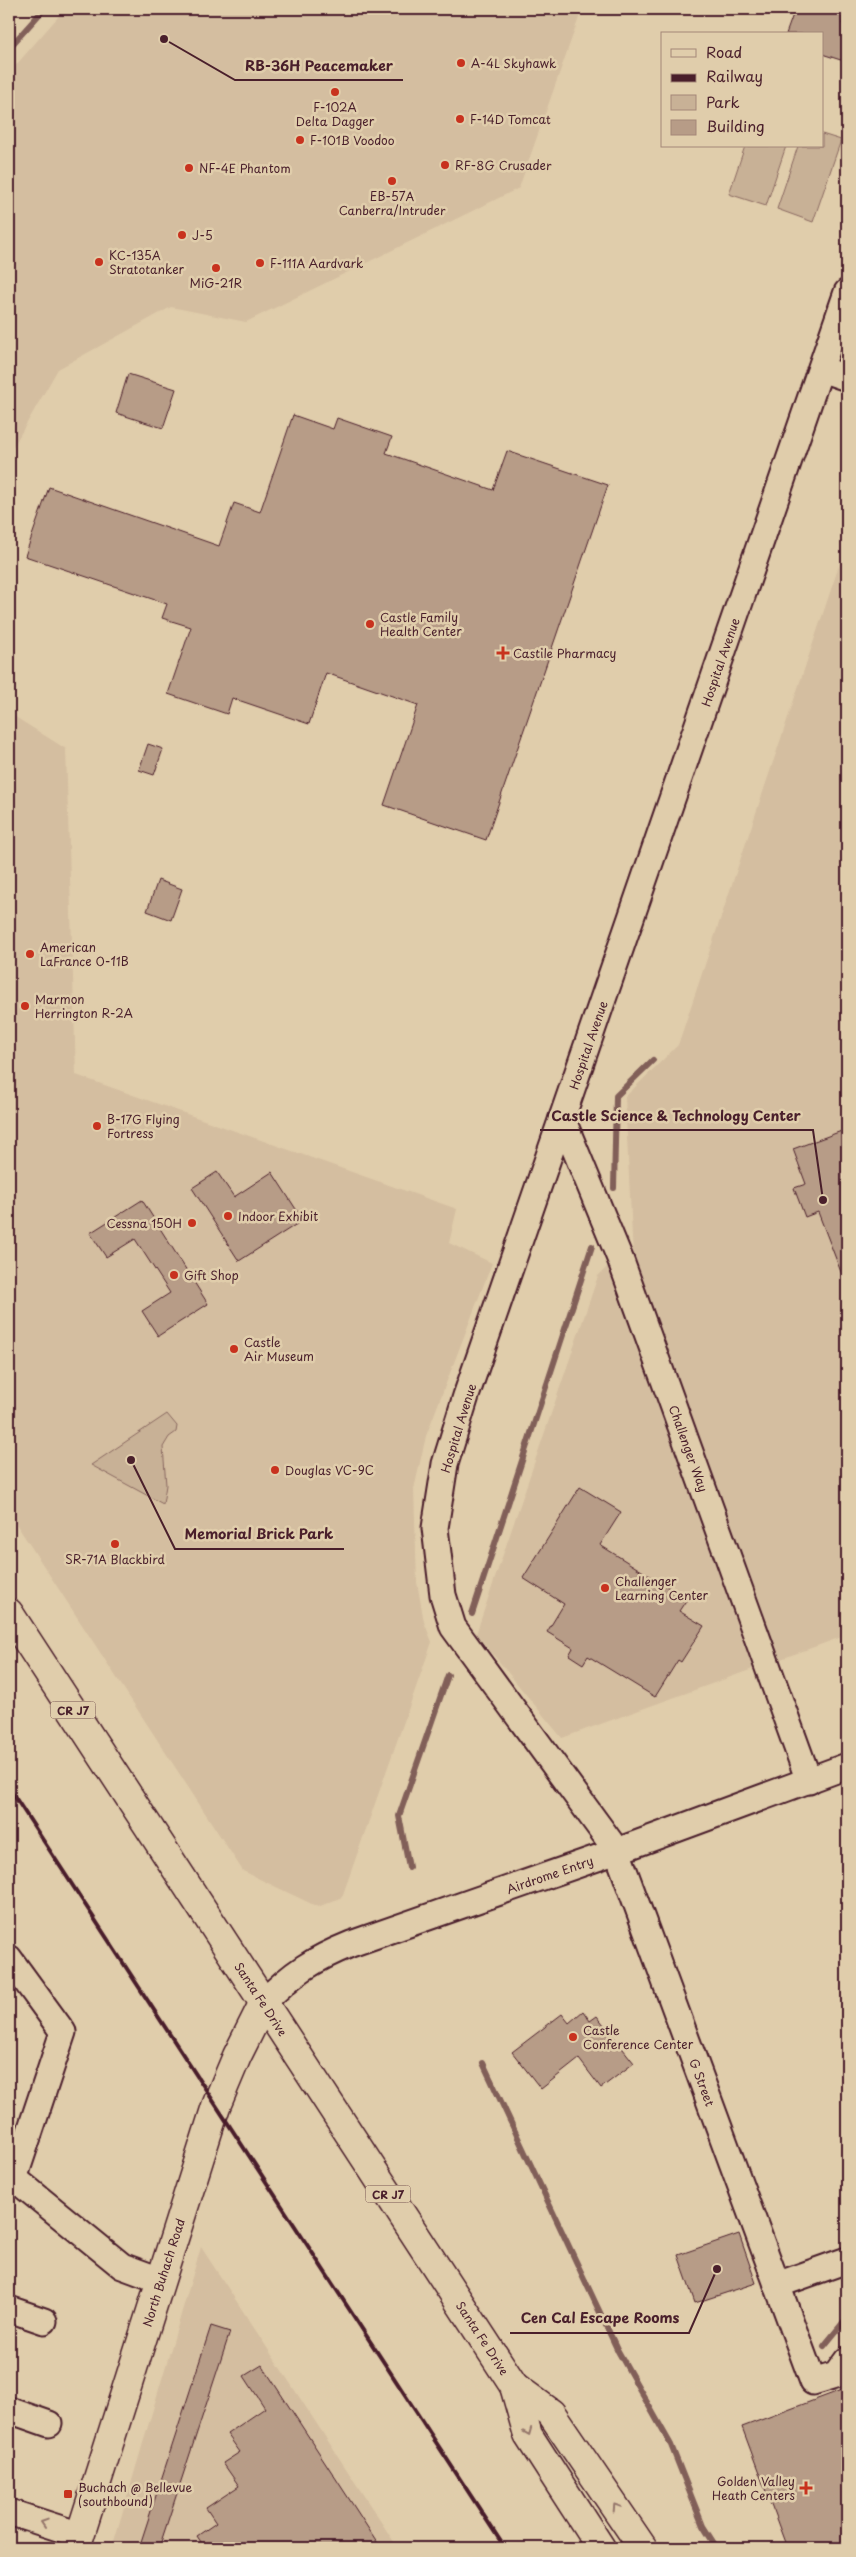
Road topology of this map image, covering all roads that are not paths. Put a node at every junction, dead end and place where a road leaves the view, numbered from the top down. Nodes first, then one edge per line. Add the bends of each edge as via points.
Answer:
1 (847, 292) edge
2 (821, 369) junction
3 (847, 378) edge
4 (562, 1118) junction
5 (9, 1613) edge
6 (847, 1766) edge
7 (809, 1781) junction
8 (616, 1851) junction
9 (9, 1958) edge
10 (264, 2002) junction
11 (12, 2176) edge
12 (847, 2260) edge
13 (160, 2280) junction
14 (777, 2285) junction
15 (9, 2310) edge
16 (44, 2321) dead end
17 (847, 2360) edge
18 (514, 2386) junction
19 (9, 2410) edge
20 (50, 2424) dead end
21 (9, 2512) edge
22 (78, 2542) edge
23 (601, 2548) edge
24 (643, 2548) edge

1 - 2 street, Hospital Avenue
2 - 3 street
2 - 4 street, Hospital Avenue
4 - 7 street, Challenger Way via 621,1261
4 - 8 street, Hospital Avenue via 445,1464 435,1528 443,1595 454,1627
5 - 10 main road, Santa Fe Drive / CR J7
6 - 7 street, Airdrome Entry
7 - 8 street, Airdrome Entry
8 - 10 street, Airdrome Entry via 396,1926 318,1958 296,1971
8 - 14 street, G Street
9 - 11 street via 63,2032
10 - 13 main road, North Buhach Road via 216,2106
10 - 18 main road, Santa Fe Drive / CR J7
11 - 13 street via 122,2266
12 - 14 street
13 - 22 main road, North Buhach Road
14 - 17 street, G Street via 813,2382 836,2374
15 - 16 street
18 -> 23 main road, Santa Fe Drive / CR J7 via 528,2435
24 -> 18 main road, Santa Fe Drive / CR J7 via 551,2413
19 - 20 street
22 -> 21 street

